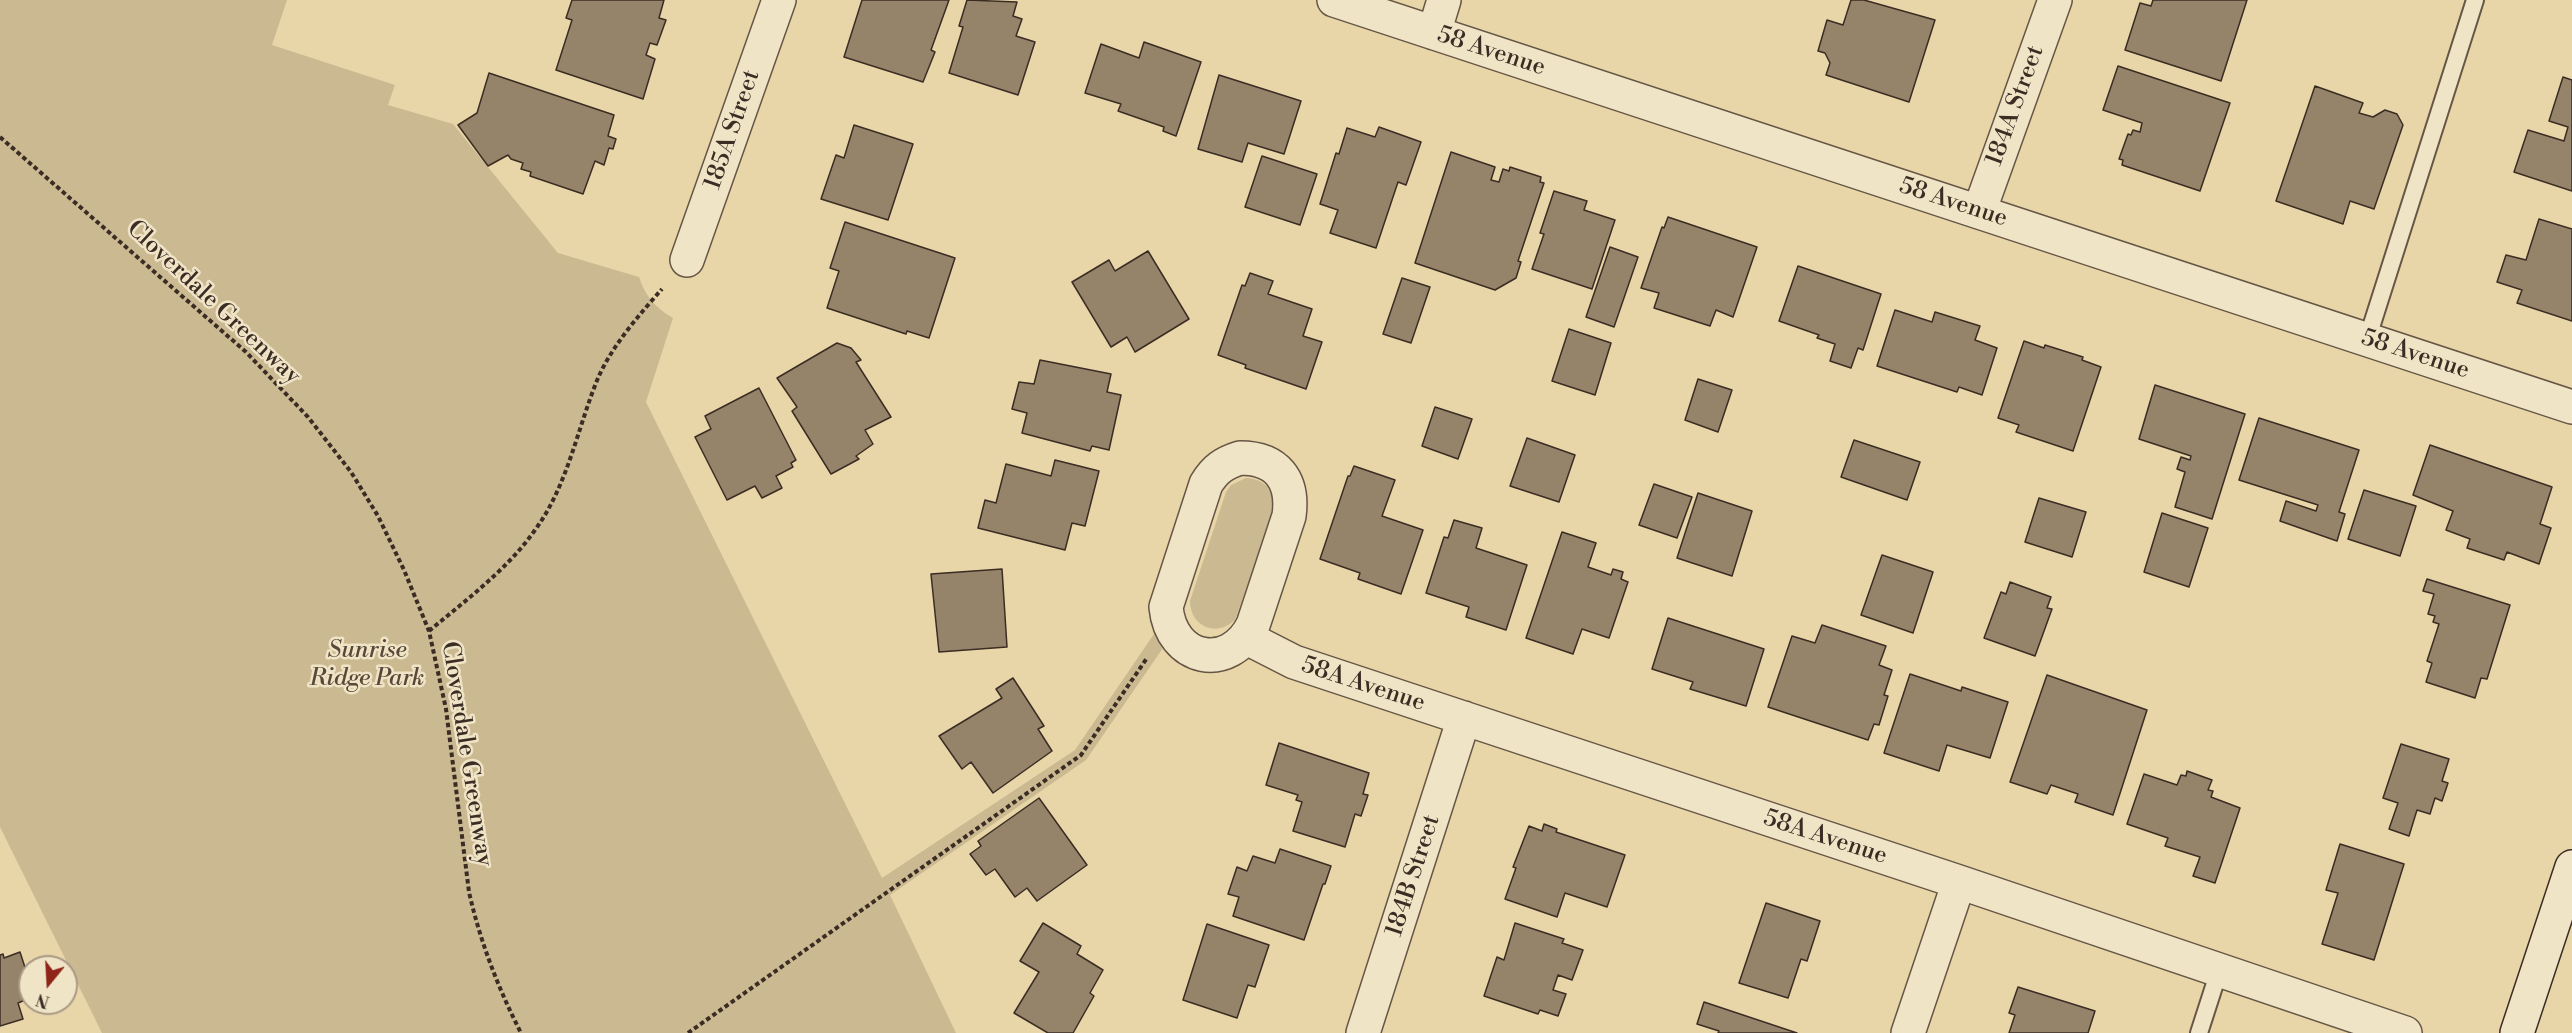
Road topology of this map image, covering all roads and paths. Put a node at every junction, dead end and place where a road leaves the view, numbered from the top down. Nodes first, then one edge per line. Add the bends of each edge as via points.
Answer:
1 (779, 0) edge
2 (1334, 0) edge
3 (1444, 0) edge
4 (2055, 0) edge
5 (2475, 0) edge
6 (1434, 33) junction
7 (0, 138) edge
8 (1979, 212) junction
9 (687, 260) dead end
10 (647, 306) dead end
11 (2367, 340) junction
12 (2572, 407) edge
13 (429, 631) junction
14 (1247, 638) junction
15 (1151, 652) dead end
16 (1464, 718) junction
17 (2572, 867) edge
18 (1959, 882) junction
19 (2219, 971) junction
20 (521, 1033) edge
21 (688, 1033) edge
22 (1363, 1033) edge
23 (1908, 1033) edge
24 (2199, 1033) edge
25 (2405, 1033) edge
26 (2517, 1033) edge

1 - 9 street, 185A Street
2 - 6 street, 58 Avenue
3 - 6 street
4 - 8 street, 184A Street
5 - 11 lane
6 - 8 street, 58 Avenue
7 - 13 path, Cloverdale Greenway via 246,352 308,417 351,472 378,516
8 - 11 street, 58 Avenue
10 - 13 path via 599,376 558,492 536,530 511,561
11 - 12 street, 58 Avenue
13 - 20 path, Cloverdale Greenway via 446,709 475,920 505,1003
14 - 14 street via 1286,527 1291,501 1289,486 1281,473 1255,458 1226,462 1206,484 1166,607 1173,634 1195,653 1223,654
14 - 16 street, 58A Avenue via 1294,662
15 - 21 path via 1082,755
16 - 18 street, 58A Avenue
16 - 22 street, 184B Street
17 - 26 street
18 - 19 street, 58A Avenue
18 - 23 street
19 - 24 lane
19 - 25 street, 58A Avenue

